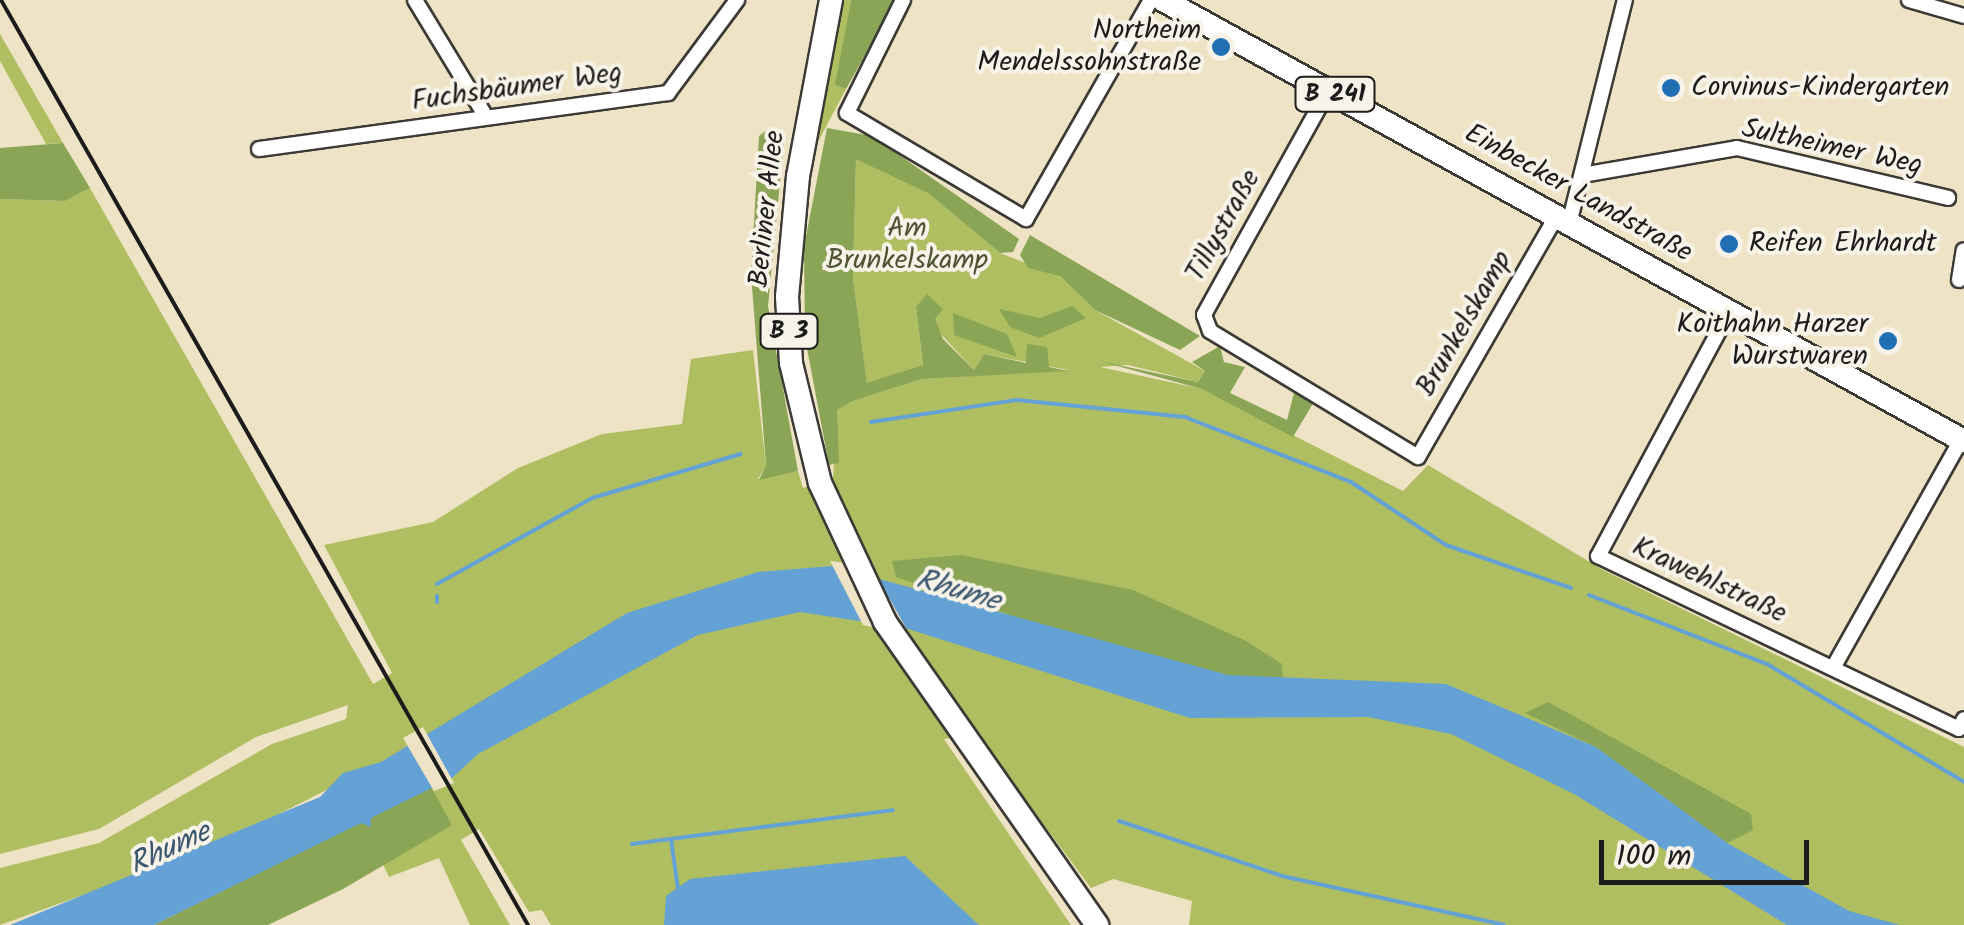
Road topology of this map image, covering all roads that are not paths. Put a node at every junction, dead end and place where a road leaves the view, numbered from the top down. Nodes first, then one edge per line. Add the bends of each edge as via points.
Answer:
1 (415, 0) edge
2 (737, 0) edge
3 (832, 0) edge
4 (903, 0) edge
5 (1151, 0) edge
6 (1163, 0) edge
7 (1625, 0) edge
8 (1909, 0) edge
9 (1948, 6) edge
10 (1964, 16) edge
11 (1328, 91) junction
12 (486, 116) junction
13 (259, 149) dead end
14 (1588, 174) junction
15 (1948, 198) dead end
16 (1562, 220) junction
17 (1964, 250) edge
18 (1958, 280) dead end
19 (1729, 312) junction
20 (1962, 441) edge
21 (1418, 457) joint
22 (1833, 668) junction
23 (1964, 719) edge
24 (1097, 925) edge

1 - 12 street
2 - 12 street, Fuchsbäumer Weg via 668,93
3 - 24 main road, Berliner Allee / B 3 via 787,297 791,363 820,483 886,622
4 - 5 street via 847,113 1026,218
6 - 11 main road, Einbecker Landstraße / B 241
7 - 14 street, Brunkelskamp
8 - 9 street
9 - 10 street
11 - 16 main road, Einbecker Landstraße / B 241
11 - 21 street, Tillystraße via 1204,314 1210,331
12 - 13 street, Fuchsbäumer Weg
14 - 15 street, Sultheimer Weg via 1737,148
14 - 16 street, Brunkelskamp
16 - 19 main road, Einbecker Landstraße / B 241
16 - 21 street, Brunkelskamp
17 - 18 street
19 - 20 main road, Einbecker Landstraße / B 241
19 - 22 street, Krawehlstraße via 1598,556
20 - 22 street
22 - 23 street via 1958,729

